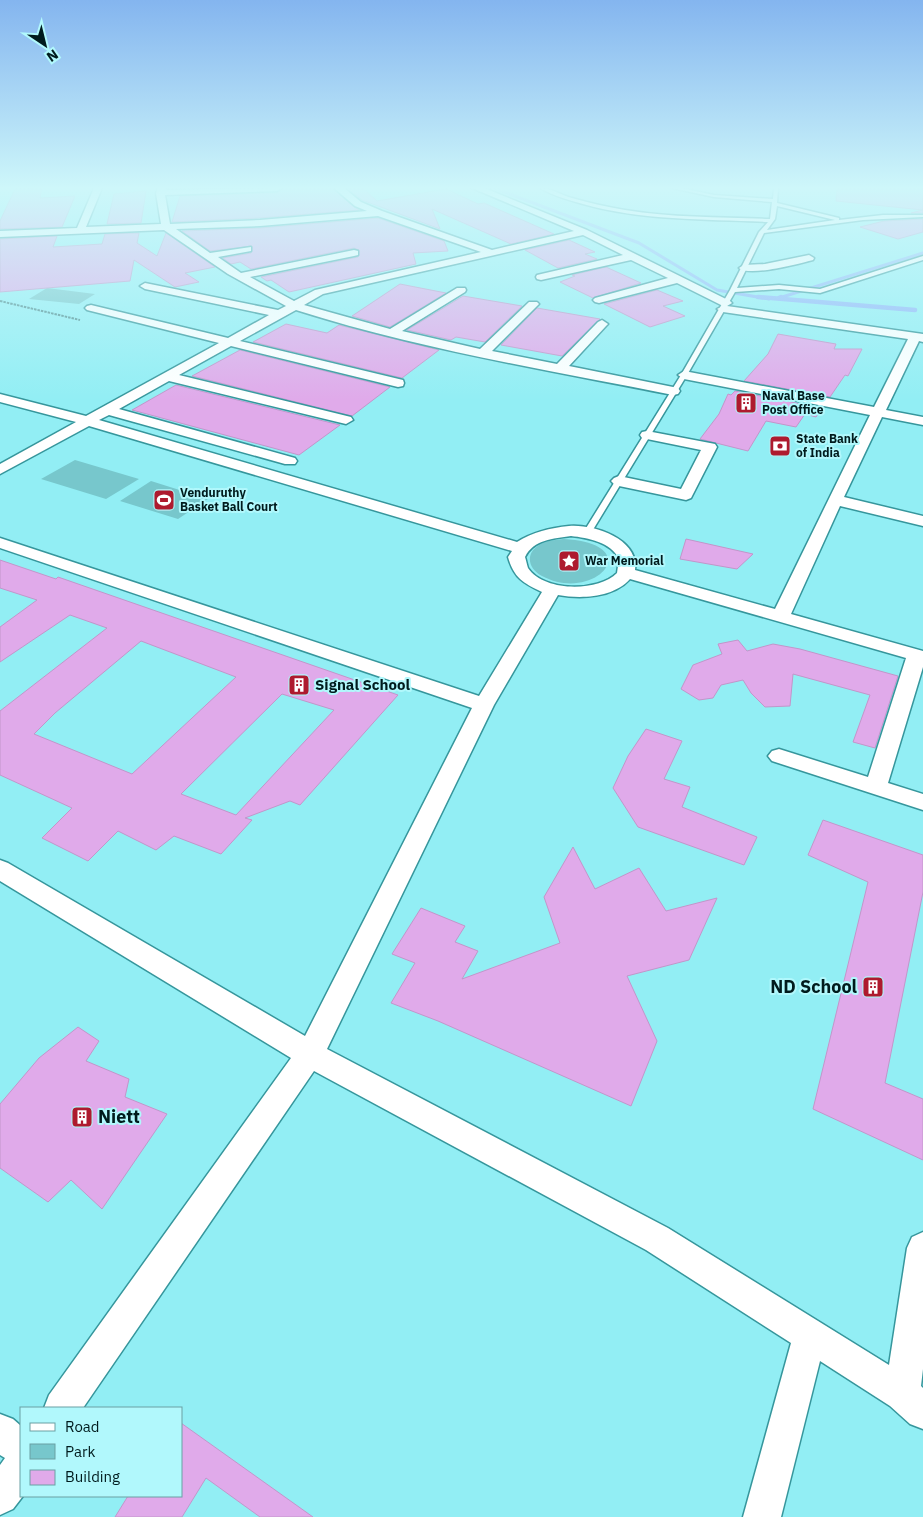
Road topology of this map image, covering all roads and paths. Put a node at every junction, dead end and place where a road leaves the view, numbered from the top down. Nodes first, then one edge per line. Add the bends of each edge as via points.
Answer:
1 (214, 259) edge
2 (325, 259) edge
3 (466, 259) edge
4 (621, 259) edge
5 (638, 259) edge
6 (749, 259) edge
7 (805, 259) edge
8 (920, 259) edge
9 (902, 264) junction
10 (923, 266) edge
11 (744, 268) junction
12 (240, 276) junction
13 (541, 277) dead end
14 (678, 279) junction
15 (145, 286) dead end
16 (460, 290) dead end
17 (729, 298) junction
18 (599, 300) dead end
19 (533, 304) dead end
20 (294, 305) junction
21 (91, 308) dead end
22 (279, 314) junction
23 (602, 324) dead end
24 (393, 332) junction
25 (919, 337) edge
26 (229, 343) junction
27 (483, 353) junction
28 (560, 368) junction
29 (684, 375) junction
30 (166, 376) junction
31 (398, 383) dead end
32 (673, 391) junction
33 (0, 398) edge
34 (107, 410) junction
35 (877, 412) junction
36 (346, 420) dead end
37 (86, 421) junction
38 (923, 421) edge
39 (646, 435) junction
40 (290, 461) dead end
41 (0, 470) edge
42 (619, 481) junction
43 (835, 500) junction
44 (923, 521) edge
45 (587, 533) junction
46 (0, 543) edge
47 (520, 548) junction
48 (626, 573) junction
49 (552, 590) junction
50 (781, 616) junction
51 (920, 656) edge
52 (484, 705) junction
53 (779, 756) dead end
54 (876, 787) junction
55 (923, 802) edge
56 (0, 869) edge
57 (310, 1054) junction
58 (923, 1248) edge
59 (810, 1334) junction
60 (913, 1403) edge
61 (63, 1407) edge
62 (0, 1432) edge
63 (20, 1447) edge
64 (20, 1468) edge
65 (0, 1496) edge
66 (762, 1517) edge

1 - 12 street
2 - 12 street
3 - 20 street via 319,292
4 - 13 street
5 - 14 street
6 - 11 lane
7 - 11 street
8 - 9 lane
9 - 10 lane
9 - 17 lane via 820,291 779,287
11 - 17 lane
12 - 20 street
14 - 17 street
14 - 18 street
15 - 22 street
16 - 24 street
17 - 25 street
17 - 29 lane
19 - 27 street
20 - 22 street
20 - 24 street
21 - 26 street
22 - 26 street
23 - 28 street
24 - 27 street
25 - 35 street
26 - 30 street
26 - 31 street
27 - 28 street
28 - 32 street
29 - 32 lane
29 - 35 street
30 - 34 street
30 - 36 street
32 - 39 lane
33 - 37 street
34 - 37 street
34 - 40 street
35 - 38 street
35 - 43 street
37 - 41 street
37 - 47 street
39 - 42 lane
39 - 42 street via 710,447 686,494
42 - 45 lane
43 - 44 street
43 - 50 street
45 - 47 street via 548,533 529,540
45 - 48 street via 610,541 625,554
46 - 52 street
47 - 49 street via 516,557 517,567 536,584
48 - 49 street via 611,585 588,592
48 - 50 street
49 - 52 street
50 - 51 street
51 - 54 street
52 - 57 street
53 - 54 street
54 - 55 street
56 - 57 street
57 - 59 street via 657,1239
57 - 61 street
58 - 60 street
59 - 60 street
59 - 66 street
62 - 63 street
64 - 65 street

